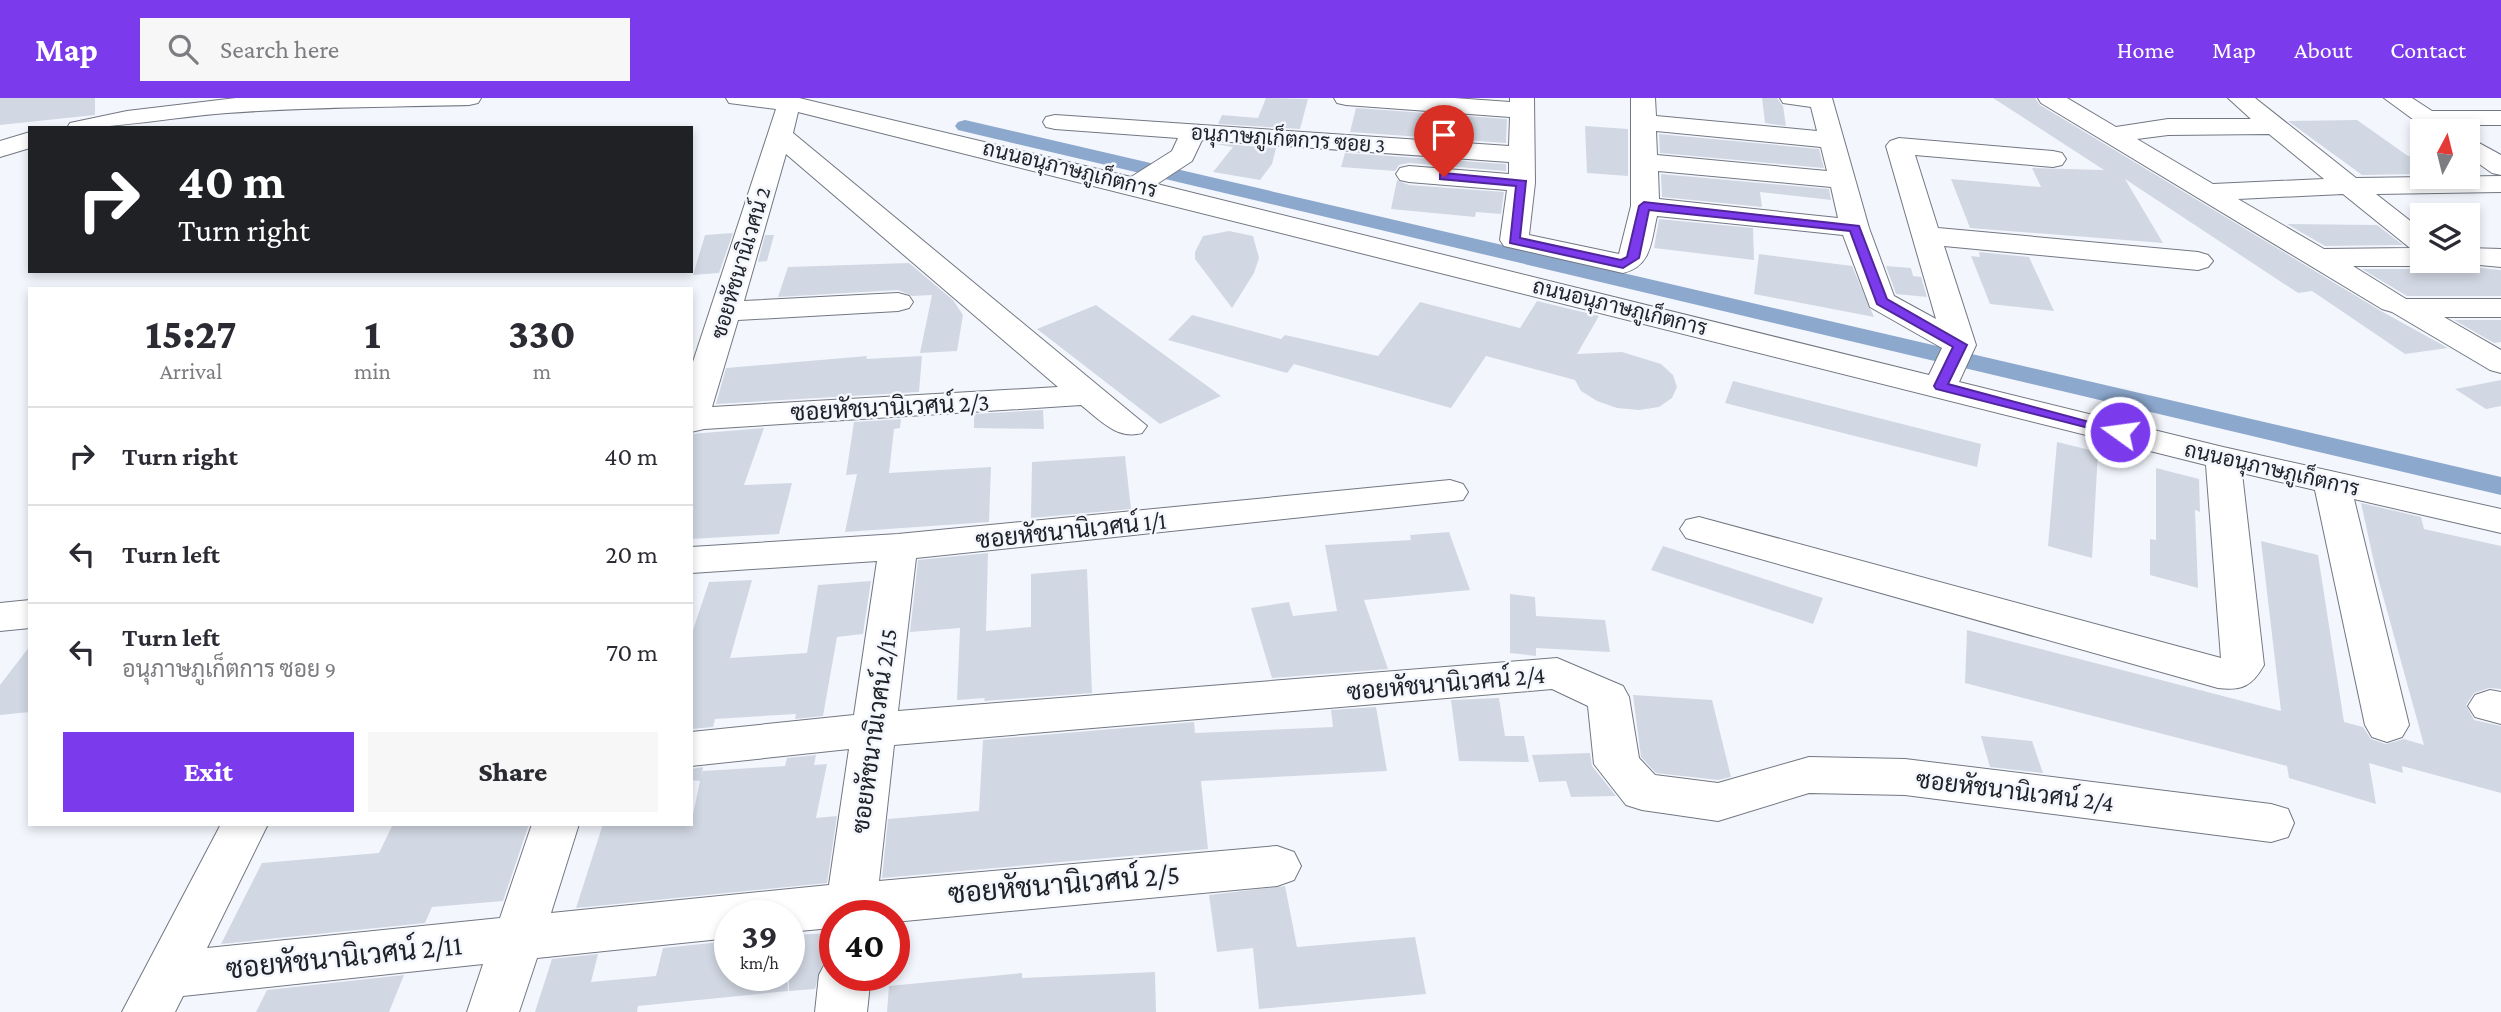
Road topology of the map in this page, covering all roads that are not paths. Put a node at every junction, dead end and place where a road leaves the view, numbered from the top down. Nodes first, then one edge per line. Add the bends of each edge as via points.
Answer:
1 (457, 98) edge
2 (469, 98) edge
3 (738, 98) edge
4 (878, 98) edge
5 (1346, 98) edge
6 (1792, 98) edge
7 (2050, 98) edge
8 (2240, 98) edge
9 (2396, 98) edge
10 (225, 102) edge
11 (788, 103) junction
12 (1644, 110) edge
13 (1059, 111) edge
14 (852, 116) junction
15 (2425, 118) joint
16 (2501, 118) edge
17 (1522, 124) edge
18 (87, 126) edge
19 (2273, 126) junction
20 (780, 135) junction
21 (2113, 135) junction
22 (1832, 140) junction
23 (28, 141) edge
24 (1188, 143) junction
25 (0, 149) edge
26 (1152, 152) dead end
27 (2480, 153) edge
28 (2053, 159) dead end
29 (1646, 162) junction
30 (1319, 166) dead end
31 (2501, 167) edge
32 (1387, 172) dead end
33 (1842, 180) junction
34 (1522, 183) junction
35 (2501, 184) edge
36 (1138, 185) junction
37 (2348, 186) junction
38 (2208, 192) junction
39 (1644, 206) junction
40 (1855, 228) junction
41 (2410, 235) edge
42 (1927, 236) junction
43 (2410, 257) edge
44 (2480, 257) edge
45 (2317, 258) junction
46 (2501, 258) edge
47 (2199, 261) dead end
48 (898, 302) dead end
49 (2393, 303) dead end
50 (2501, 308) edge
51 (726, 311) junction
52 (1961, 345) junction
53 (2501, 363) edge
54 (1940, 386) junction
55 (1088, 395) junction
56 (693, 417) edge
57 (693, 420) edge
58 (1130, 426) dead end
59 (2223, 458) junction
60 (2332, 483) junction
61 (1450, 492) dead end
62 (2501, 521) edge
63 (1699, 529) dead end
64 (898, 547) junction
65 (693, 560) edge
66 (28, 614) edge
67 (0, 617) edge
68 (2387, 725) dead end
69 (874, 730) junction
70 (693, 749) edge
71 (2271, 822) dead end
72 (244, 826) edge
73 (555, 826) edge
74 (1277, 866) dead end
75 (852, 900) edge
76 (910, 903) edge
77 (714, 918) edge
78 (520, 939) junction
79 (843, 991) edge
80 (158, 993) edge
81 (493, 1012) edge
82 (841, 1012) edge

1 - 2 street
1 - 10 street
3 - 11 street, ถนนอนุภาษภูเก็ตการ
4 - 14 street
5 - 17 street
6 - 22 street via 1822,101
7 - 21 street
8 - 19 street
9 - 15 street
10 - 18 street
11 - 14 street, ถนนอนุภาษภูเก็ตการ
11 - 20 street, ซอยหัชนานิเวศน์ 2
12 - 22 street
12 - 29 street
13 - 17 street
13 - 24 street, อนุภาษภูเก็ตการ ซอย 3
14 - 36 street, ถนนอนุภาษภูเก็ตการ
15 - 16 street
17 - 24 street, อนุภาษภูเก็ตการ ซอย 3
17 - 34 street
19 - 21 street via 2168,127
19 - 37 street
20 - 51 street, ซอยหัชนานิเวศน์ 2
20 - 55 street
21 - 38 street
22 - 33 street
23 - 25 street
24 - 26 street
24 - 30 street
24 - 36 street
27 - 31 street
28 - 42 street via 1899,146
29 - 33 street
29 - 39 street
32 - 34 street
33 - 40 street
34 - 39 street via 1514,240 1623,264 1633,258
35 - 37 street
36 - 54 street, ถนนอนุภาษภูเก็ตการ
37 - 38 street
37 - 41 street
38 - 45 street
39 - 40 street
40 - 52 street via 1881,301
42 - 47 street
42 - 52 street
43 - 45 street
44 - 46 street
45 - 49 street
48 - 51 street
50 - 53 street via 2404,308
51 - 56 street, ซอยหัชนานิเวศน์ 2
52 - 54 street
54 - 59 street, ถนนอนุภาษภูเก็ตการ
55 - 57 street, ซอยหัชนานิเวศน์ 2/3
55 - 58 street
59 - 60 street, ถนนอนุภาษภูเก็ตการ
59 - 63 street via 2243,666 2234,675
60 - 62 street, ถนนอนุภาษภูเก็ตการ
60 - 68 street
61 - 64 street, ซอยหัชนานิเวศน์ 1/1
64 - 65 street, ซอยหัชนานิเวศน์ 1/1
64 - 69 street, ซอยหัชนานิเวศน์ 2/15
66 - 67 street
69 - 70 street
69 - 71 street, ซอยหัชนานิเวศน์ 2/4 via 1557,673 1608,696 1617,764 1642,792 1718,802 1809,775 1905,777
69 - 75 street, ซอยหัชนานิเวศน์ 2/15
72 - 80 street
73 - 78 street
74 - 76 street, ซอยหัชนานิเวศน์ 2/5
77 - 78 street, ซอยหัชนานิเวศน์ 2/11
78 - 80 street, ซอยหัชนานิเวศน์ 2/11
78 - 81 street
79 - 82 street

